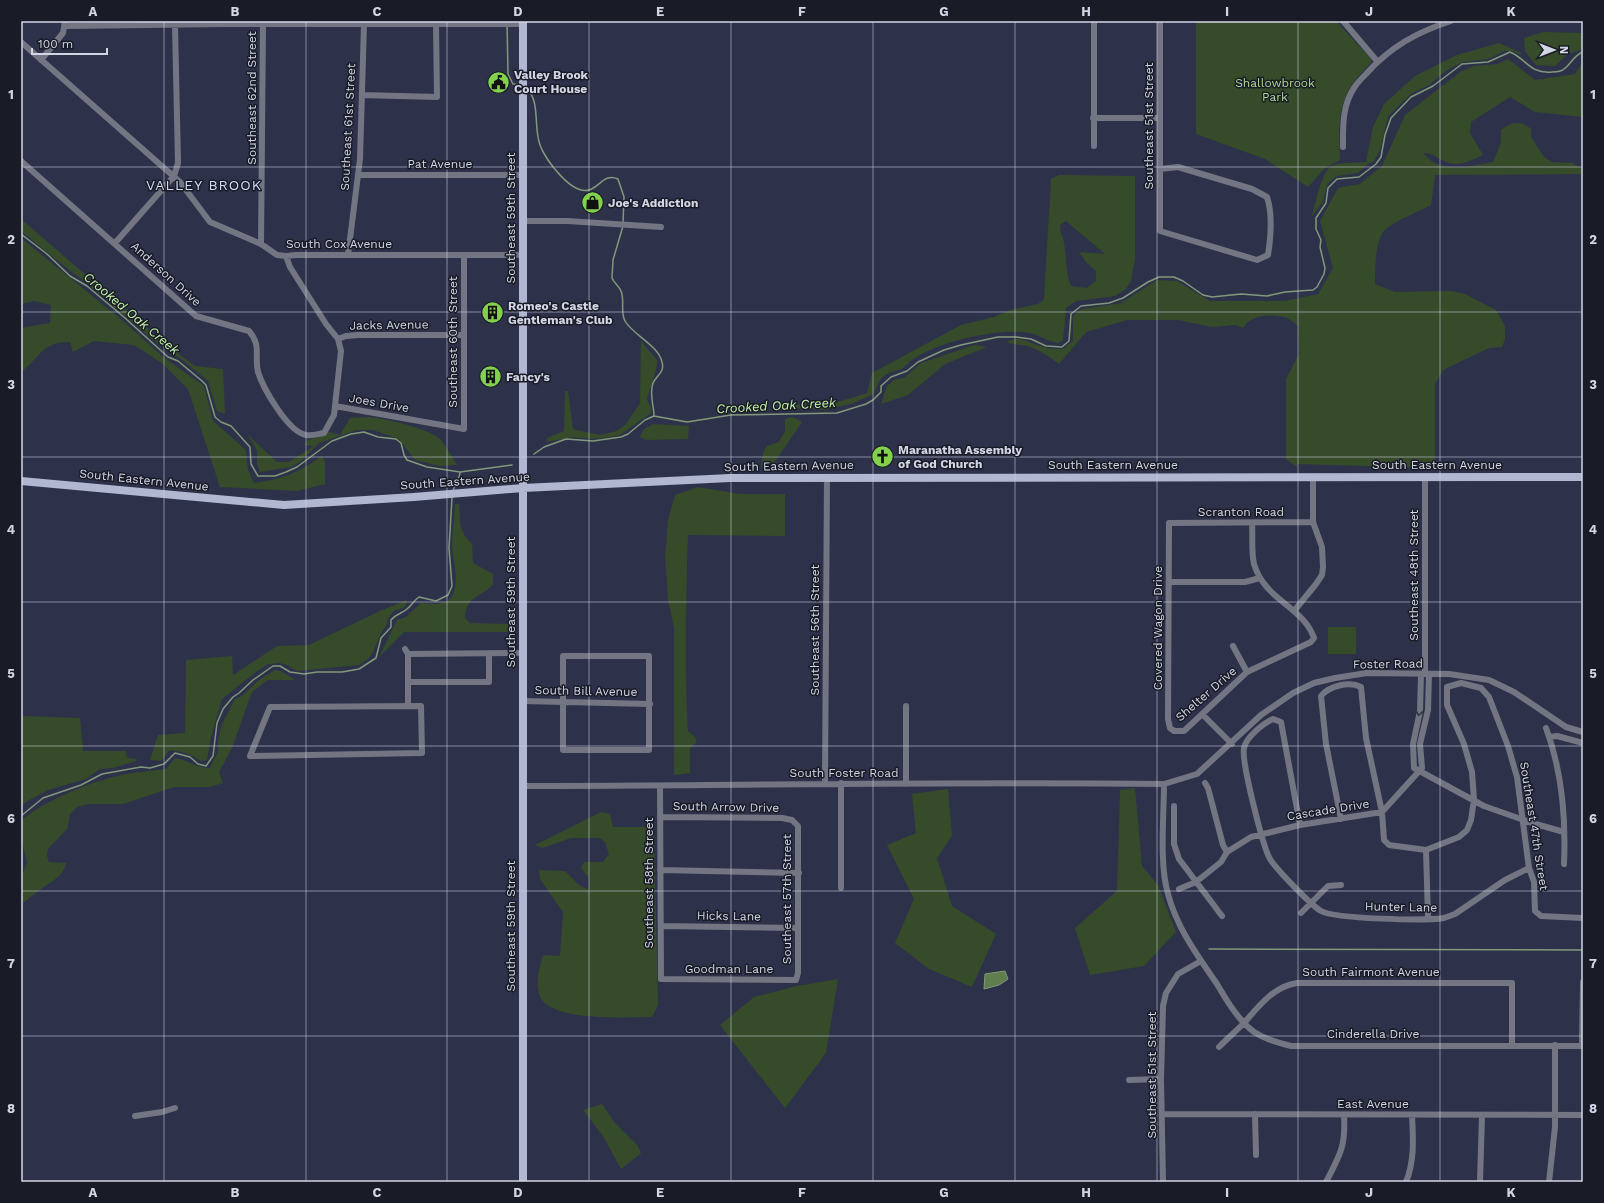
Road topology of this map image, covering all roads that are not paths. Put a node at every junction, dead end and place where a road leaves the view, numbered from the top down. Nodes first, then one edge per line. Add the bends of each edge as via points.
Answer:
1 (1094, 21) edge
2 (1160, 21) edge
3 (1343, 21) edge
4 (1451, 21) edge
5 (225, 22) edge
6 (523, 22) edge
7 (65, 23) edge
8 (263, 24) junction
9 (364, 24) junction
10 (1434, 24) edge
11 (175, 25) junction
12 (436, 25) junction
13 (21, 42) edge
14 (41, 60) junction
15 (1378, 61) junction
16 (362, 95) junction
17 (1093, 118) junction
18 (1160, 118) junction
19 (1094, 146) dead end
20 (1343, 147) dead end
21 (21, 161) edge
22 (1160, 169) junction
23 (358, 175) junction
24 (523, 175) junction
25 (174, 176) junction
26 (523, 221) junction
27 (661, 227) dead end
28 (115, 243) junction
29 (261, 244) junction
30 (348, 255) junction
31 (523, 255) junction
32 (286, 256) junction
33 (464, 256) junction
34 (464, 335) junction
35 (338, 339) junction
36 (335, 406) junction
37 (464, 429) joint
38 (827, 477) junction
39 (1312, 477) junction
40 (1425, 477) junction
41 (1583, 477) edge
42 (21, 481) edge
43 (523, 488) junction
44 (1312, 522) junction
45 (1170, 523) joint
46 (1252, 523) junction
47 (1260, 578) junction
48 (1169, 582) junction
49 (1294, 611) junction
50 (1233, 646) dead end
51 (523, 653) junction
52 (489, 654) junction
53 (1247, 672) junction
54 (1425, 674) junction
55 (408, 682) junction
56 (523, 701) junction
57 (563, 701) junction
58 (650, 704) junction
59 (408, 706) junction
60 (906, 706) dead end
61 (1202, 714) junction
62 (1546, 728) dead end
63 (1174, 731) joint
64 (1583, 732) edge
65 (1550, 737) junction
66 (1583, 743) edge
67 (1232, 744) junction
68 (1418, 771) junction
69 (825, 783) junction
70 (841, 783) junction
71 (1205, 783) dead end
72 (906, 784) junction
73 (1164, 784) junction
74 (523, 786) junction
75 (660, 786) junction
76 (1474, 800) junction
77 (1174, 806) dead end
78 (1382, 812) junction
79 (660, 817) junction
80 (1341, 819) junction
81 (792, 820) joint
82 (1524, 820) junction
83 (1300, 825) junction
84 (1564, 832) junction
85 (1262, 833) junction
86 (1426, 850) junction
87 (1227, 852) junction
88 (1564, 864) dead end
89 (1529, 868) junction
90 (660, 870) junction
91 (799, 873) junction
92 (1196, 882) junction
93 (1341, 885) dead end
94 (841, 888) dead end
95 (1179, 889) dead end
96 (1311, 902) junction
97 (1301, 913) dead end
98 (1222, 916) dead end
99 (1428, 918) junction
100 (1583, 918) edge
101 (661, 926) junction
102 (798, 928) junction
103 (1201, 961) junction
104 (661, 980) joint
105 (796, 980) joint
106 (1583, 982) edge
107 (1244, 1022) junction
108 (1512, 1045) junction
109 (1555, 1045) junction
110 (1583, 1046) edge
111 (1219, 1047) dead end
112 (1161, 1079) junction
113 (1130, 1080) dead end
114 (175, 1108) dead end
115 (1162, 1114) junction
116 (1255, 1114) junction
117 (1344, 1115) junction
118 (1412, 1115) junction
119 (1482, 1115) junction
120 (1555, 1115) junction
121 (1583, 1115) edge
122 (135, 1116) dead end
123 (1256, 1155) dead end
124 (523, 1182) edge
125 (1163, 1182) edge
126 (1326, 1182) edge
127 (1406, 1182) edge
128 (1480, 1182) edge
129 (1549, 1182) edge

1 - 17 street
2 - 18 street, Southeast 51st Street
3 - 15 street
4 - 10 street
5 - 8 street
5 - 11 street
6 - 12 street
6 - 24 main road, Southeast 59th Street
7 - 11 street
7 - 14 street via 63,33
8 - 9 street
8 - 29 street, Southeast 62nd Street
9 - 12 street
9 - 16 street, Southeast 61st Street
10 - 15 street via 1392,49
11 - 25 street via 178,163
12 - 16 street via 437,96
13 - 14 street, South Cox Avenue
14 - 25 street, South Cox Avenue
15 - 20 street via 1354,87 1348,101 1343,124
16 - 23 street, Southeast 61st Street
17 - 18 street
17 - 19 street
18 - 22 street, Southeast 51st Street
21 - 28 street, Anderson Drive
22 - 22 street, Southeast 51st Street via 1160,232 1257,260 1268,255 1271,218 1267,197 1178,167
23 - 24 street, Pat Avenue
23 - 30 street, Southeast 61st Street
24 - 26 main road, Southeast 59th Street
25 - 28 street
25 - 29 street, South Cox Avenue via 190,193 210,222
26 - 27 street
26 - 31 main road, Southeast 59th Street
28 - 36 street, Anderson Drive via 196,316 249,331 258,347 257,365 261,380 288,424 298,432 306,435 324,433 334,415
29 - 32 street, South Cox Avenue via 277,255
30 - 32 street, South Cox Avenue
30 - 33 street, South Cox Avenue
31 - 33 street, South Cox Avenue
31 - 43 main road, Southeast 59th Street
32 - 35 street via 290,267
33 - 34 street, Southeast 60th Street
34 - 35 street, Jacks Avenue via 358,335
34 - 37 street, Southeast 60th Street
35 - 36 street, Joes Drive via 341,351
36 - 37 street, Joes Drive
38 - 39 main road, South Eastern Avenue
38 - 43 main road, South Eastern Avenue via 730,478
38 - 69 street, Southeast 56th Street
39 - 40 main road, South Eastern Avenue
39 - 44 street
40 - 41 main road, South Eastern Avenue
40 - 54 street, Southeast 48th Street
42 - 43 main road, South Eastern Avenue via 284,505
43 - 51 main road, Southeast 59th Street
44 - 46 street, Scranton Road
44 - 49 street via 1322,547 1322,575
45 - 46 street, Scranton Road
45 - 48 street, Covered Wagon Drive
46 - 47 street via 1254,563
47 - 48 street via 1245,582
47 - 49 street via 1269,591
48 - 63 street, Covered Wagon Drive via 1168,719 1170,728
49 - 53 street, Shelter Drive via 1312,632 1314,638 1311,642
50 - 53 street
51 - 52 street
51 - 56 main road, Southeast 59th Street
52 - 55 street via 489,682
52 - 55 street via 406,651
53 - 61 street, Shelter Drive
54 - 64 street, Foster Road via 1449,674 1489,680 1514,692 1566,727
54 - 67 street, Foster Road via 1367,673 1314,684 1276,704 1243,731
54 - 68 street, Southeast 48th Street via 1428,710 1420,744 1422,768
55 - 59 street
56 - 57 street, South Bill Avenue
56 - 74 main road, Southeast 59th Street
57 - 58 street, South Bill Avenue
57 - 58 street via 563,656 649,656
57 - 58 street via 563,750 649,750
59 - 59 street via 421,706 422,753 250,756 270,707
60 - 72 street
61 - 63 street, Shelter Drive via 1184,731
61 - 67 street
62 - 65 street
65 - 66 street via 1557,736
65 - 84 street via 1560,783
67 - 73 street, Foster Road via 1197,774
68 - 76 street
68 - 78 street, Cascade Drive
69 - 70 street, South Foster Road
69 - 75 street, South Foster Road
70 - 72 street, South Foster Road
70 - 94 street
71 - 87 street
72 - 73 street, South Foster Road
73 - 103 street, Cinderella Drive via 1164,868 1167,892 1186,939
74 - 75 street, South Foster Road
74 - 124 main road, Southeast 59th Street
75 - 79 street, Southeast 58th Street
76 - 82 street
76 - 82 street, Southeast 47th Street via 1469,758 1447,705 1448,687 1452,684 1469,684 1481,688 1489,698 1514,762
76 - 86 street via 1474,811 1467,830 1458,837
77 - 92 street via 1176,852
78 - 80 street, Cascade Drive
78 - 80 street via 1366,738 1361,686 1356,684 1331,688 1321,696 1326,744
78 - 86 street via 1384,840 1389,845
79 - 81 street, South Arrow Drive
79 - 90 street, Southeast 58th Street
80 - 83 street, Cascade Drive
81 - 91 street, Southeast 57th Street via 798,826
82 - 84 street
82 - 89 street, Southeast 47th Street
83 - 85 street, Cascade Drive
83 - 85 street, Hunter Lane via 1281,722 1276,719 1270,720 1247,741 1244,748 1246,772
84 - 88 street
85 - 87 street, Cascade Drive via 1251,836
85 - 96 street, Hunter Lane via 1270,859
86 - 99 street
87 - 92 street, Cascade Drive via 1221,862
89 - 99 street, Hunter Lane via 1505,880 1450,916
89 - 100 street, Southeast 47th Street via 1534,882 1536,914
90 - 91 street
90 - 101 street, Southeast 58th Street
91 - 102 street, Southeast 57th Street
92 - 95 street, Cascade Drive
92 - 98 street
93 - 96 street via 1328,886
96 - 97 street
96 - 99 street, Hunter Lane via 1320,911 1340,916
101 - 102 street, Hicks Lane
101 - 104 street, Southeast 58th Street
102 - 105 street, Southeast 57th Street
103 - 107 street, Cinderella Drive via 1237,1016
103 - 112 street, Southeast 51st Street via 1178,974 1166,993 1161,1027
104 - 105 street, Goodman Lane
106 - 110 street
107 - 108 street, Cinderella Drive via 1262,1036 1291,1046
107 - 108 street, South Fairmont Avenue via 1274,992 1297,982 1512,983
107 - 111 street, South Fairmont Avenue
108 - 109 street, Cinderella Drive
109 - 110 street, Cinderella Drive
109 - 120 street
112 - 113 street
112 - 115 street, Southeast 51st Street
114 - 122 street
115 - 116 street, East Avenue
115 - 125 street, Southeast 51st Street
116 - 117 street, East Avenue
116 - 123 street
117 - 118 street, East Avenue
117 - 126 street via 1343,1150
118 - 119 street, East Avenue
118 - 127 street via 1414,1151
119 - 120 street, East Avenue
119 - 128 street
120 - 121 street, East Avenue
120 - 129 street

